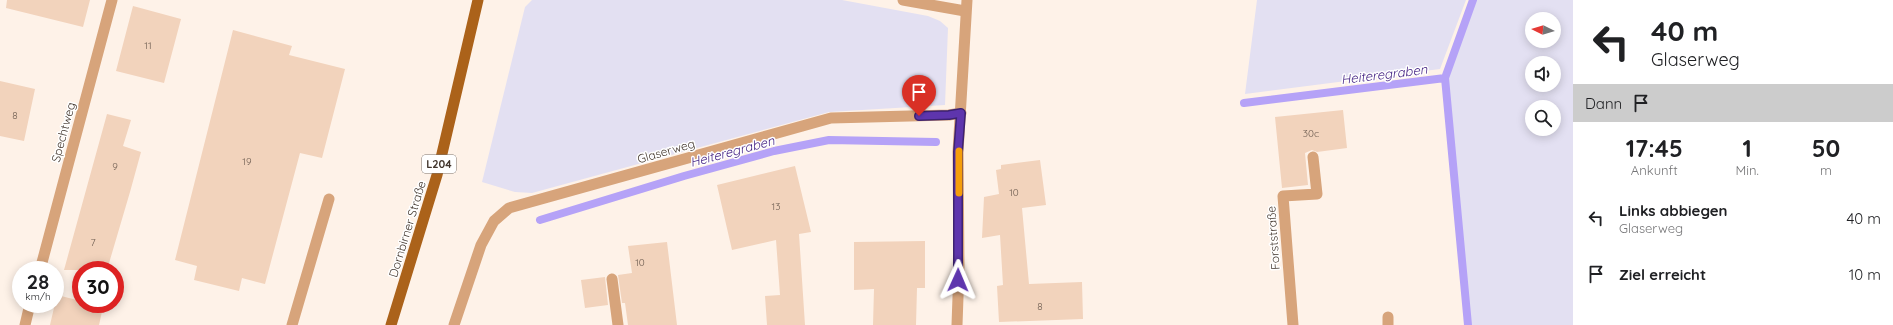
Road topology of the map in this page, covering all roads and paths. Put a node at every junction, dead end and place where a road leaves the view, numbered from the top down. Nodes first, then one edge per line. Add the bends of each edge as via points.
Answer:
1 (112, 0) edge
2 (478, 0) edge
3 (903, 0) edge
4 (967, 0) edge
5 (966, 11) junction
6 (961, 113) junction
7 (1313, 157) dead end
8 (329, 199) dead end
9 (42, 261) edge
10 (612, 279) dead end
11 (28, 313) edge
12 (25, 325) edge
13 (292, 325) edge
14 (391, 325) edge
15 (454, 325) edge
16 (618, 325) edge
17 (957, 325) edge
18 (1293, 325) edge

1 - 9 street, Spechtweg
2 - 14 main road, Dornbirner Straße / L204 via 437,175
3 - 5 street
4 - 5 street
5 - 6 street
6 - 15 street, Glaserweg via 831,118 509,208 494,221 481,244
6 - 17 street via 958,152
7 - 18 street, Forststraße via 1317,194 1282,196
8 - 13 street
10 - 16 street
11 - 12 street

